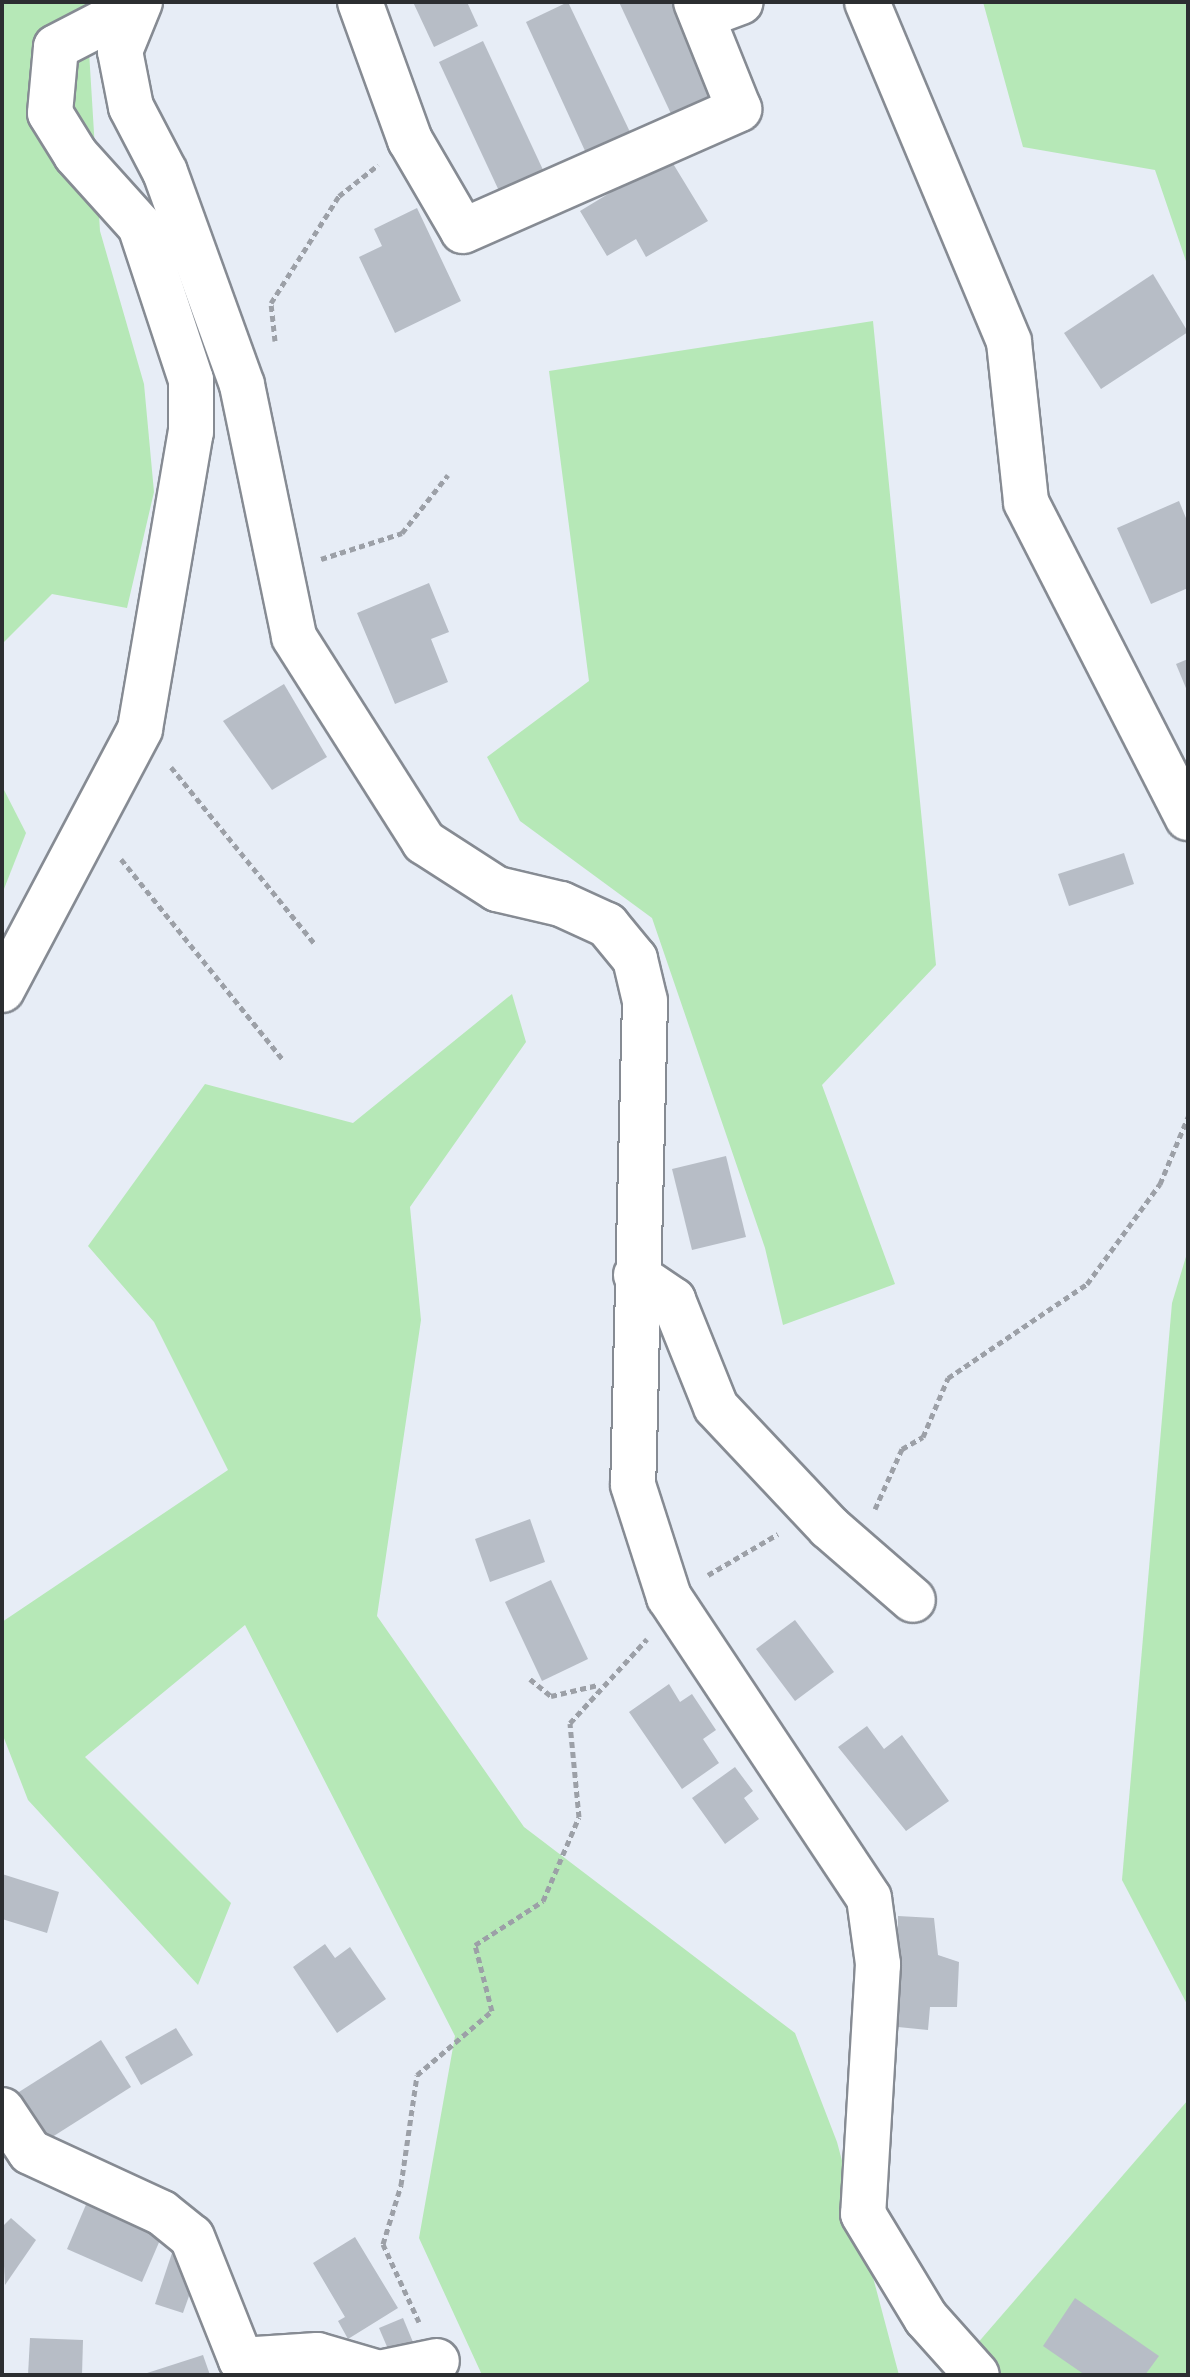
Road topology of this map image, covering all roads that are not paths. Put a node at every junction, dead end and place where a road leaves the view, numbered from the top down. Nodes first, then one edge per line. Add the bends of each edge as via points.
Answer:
1 (360, 2) edge
2 (867, 2) edge
3 (139, 3) edge
4 (713, 7) edge
5 (1188, 818) edge
6 (2, 990) edge
7 (636, 1275) junction
8 (913, 1600) dead end
9 (2, 2110) edge
10 (437, 2361) road end
11 (977, 2375) edge

1 - 4 street via 410,140 463,231 739,109
2 - 5 street via 1009,342 1026,502
3 - 6 street via 56,47 50,113 76,155 140,226 191,380 191,432 140,729 84,826
3 - 7 street via 120,51 131,107 165,172 242,385 294,637 424,842 497,889 561,904 607,925 635,959 645,1001
7 - 8 street via 673,1300 716,1407 822,1519
7 - 11 street via 633,1485 673,1604 869,1898 878,1964 863,2214 926,2318
9 - 10 street via 30,2152 162,2213 192,2237 241,2360 317,2355 379,2373

